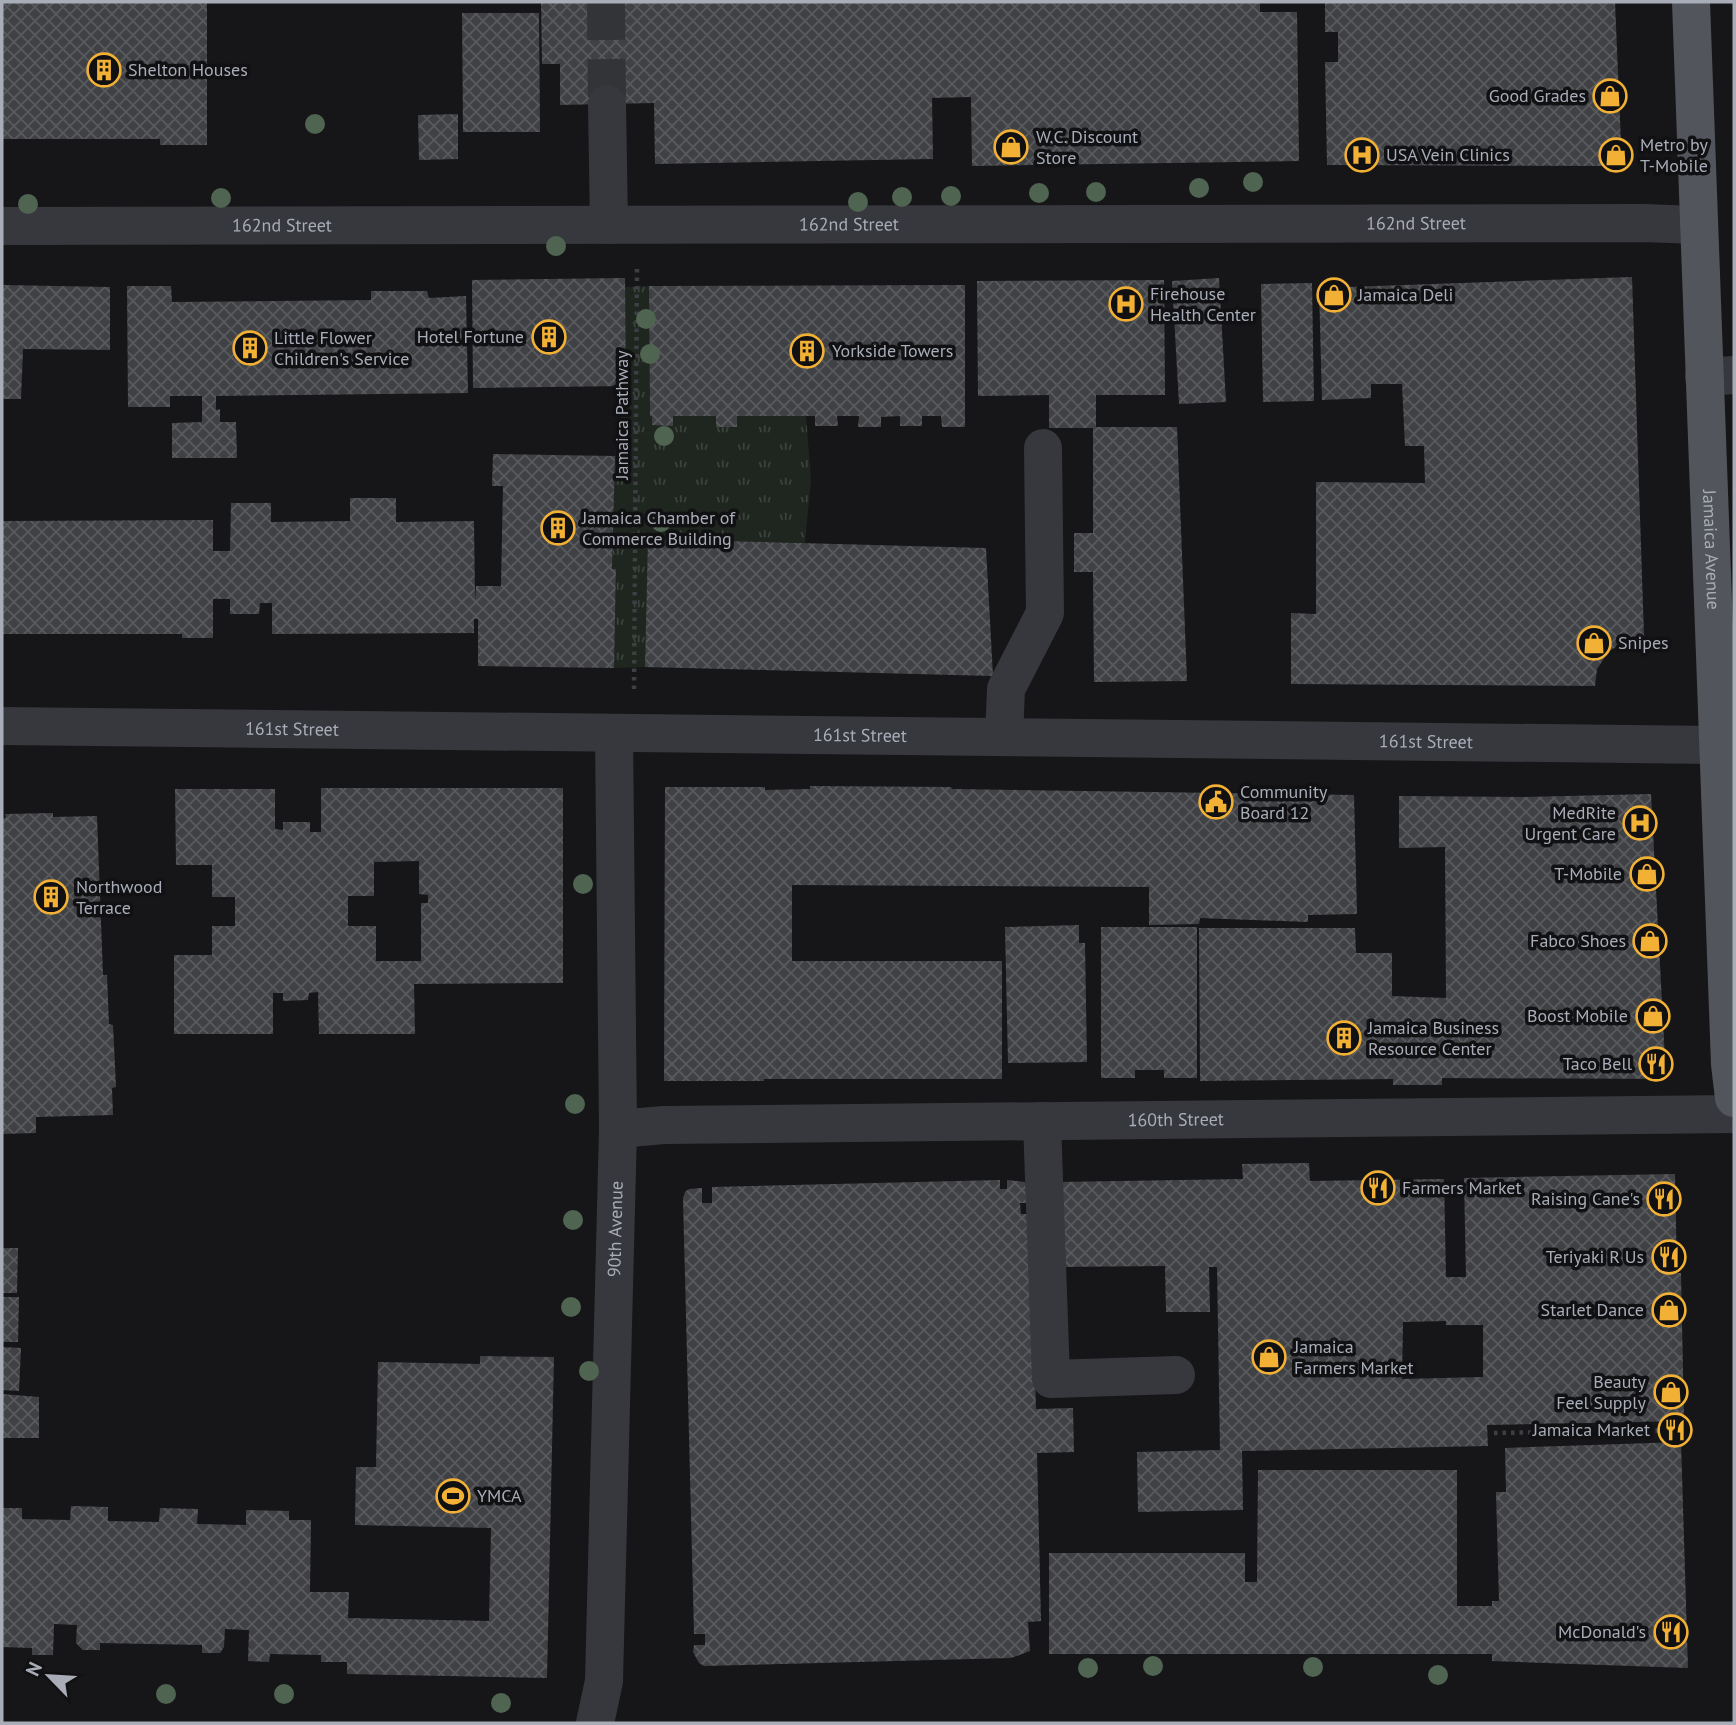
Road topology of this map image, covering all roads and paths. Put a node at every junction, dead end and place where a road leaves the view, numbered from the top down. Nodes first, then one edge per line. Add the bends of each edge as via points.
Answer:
1 (1691, 2) edge
2 (607, 104) tunnel mouth
3 (609, 225) junction
4 (1698, 225) junction
5 (2, 226) edge
6 (637, 268) dead end
7 (1719, 376) edge
8 (1043, 448) dead end
9 (634, 689) dead end
10 (2, 726) edge
11 (614, 733) junction
12 (1004, 737) junction
13 (1717, 745) junction
14 (1734, 1098) edge
15 (1734, 1114) edge
16 (1042, 1121) junction
17 (618, 1129) junction
18 (1176, 1375) dead end
19 (1693, 1430) dead end
20 (1494, 1433) dead end
21 (595, 1723) edge

1 - 4 main road, Jamaica Avenue
2 - 3 street
3 - 4 street, 162nd Street
3 - 5 street, 162nd Street
4 - 7 main road, Jamaica Avenue
6 - 9 path, Jamaica Pathway
7 - 13 main road, Jamaica Avenue
8 - 12 street via 1045,613 1006,689
10 - 11 street, 161st Street
11 - 12 street, 161st Street
11 - 17 street, 90th Avenue
12 - 13 street, 161st Street
13 - 14 main road, Jamaica Avenue
15 - 16 street, 160th Street
16 - 17 street, 160th Street
16 - 18 street via 1051,1379
17 - 21 street, 90th Avenue via 604,1681
19 - 20 path

